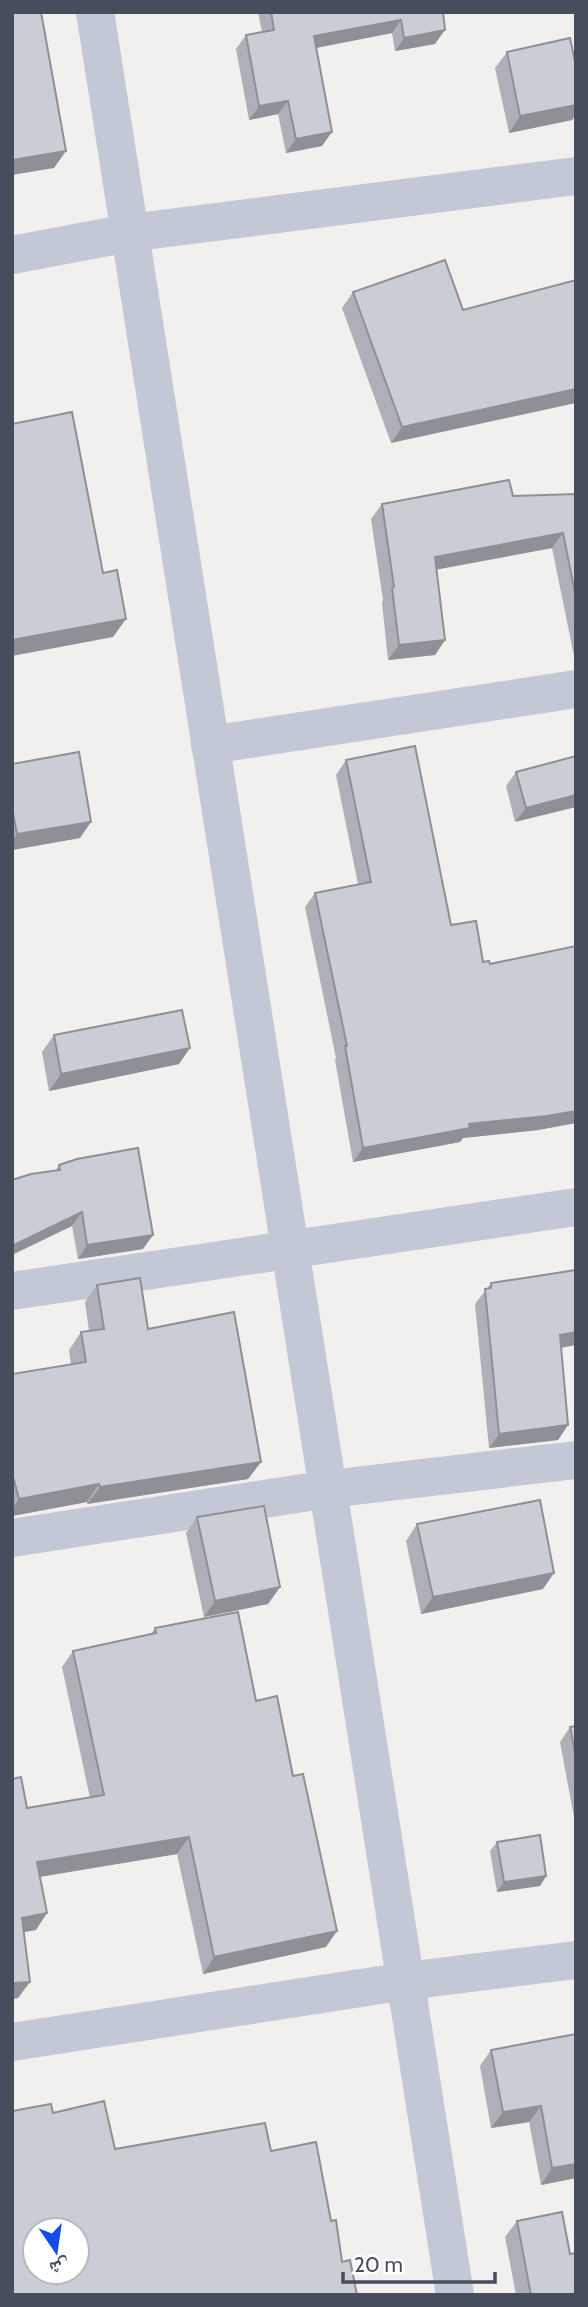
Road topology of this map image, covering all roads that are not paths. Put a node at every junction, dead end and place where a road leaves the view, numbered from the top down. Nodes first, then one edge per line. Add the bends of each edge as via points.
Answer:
1 (95, 12) edge
2 (576, 176) edge
3 (129, 233) junction
4 (12, 255) edge
5 (576, 689) edge
6 (210, 746) junction
7 (576, 1207) edge
8 (290, 1248) junction
9 (12, 1291) edge
10 (576, 1460) edge
11 (329, 1489) junction
12 (12, 1538) edge
13 (576, 1960) edge
14 (406, 1981) junction
15 (12, 2042) edge
16 (455, 2295) edge

1 - 3 street
2 - 3 street
3 - 4 street
3 - 6 street
5 - 6 street
6 - 8 street
7 - 8 street
8 - 9 street
8 - 11 street
10 - 11 street
11 - 12 street
11 - 14 street
13 - 14 street
14 - 15 street
14 - 16 street

